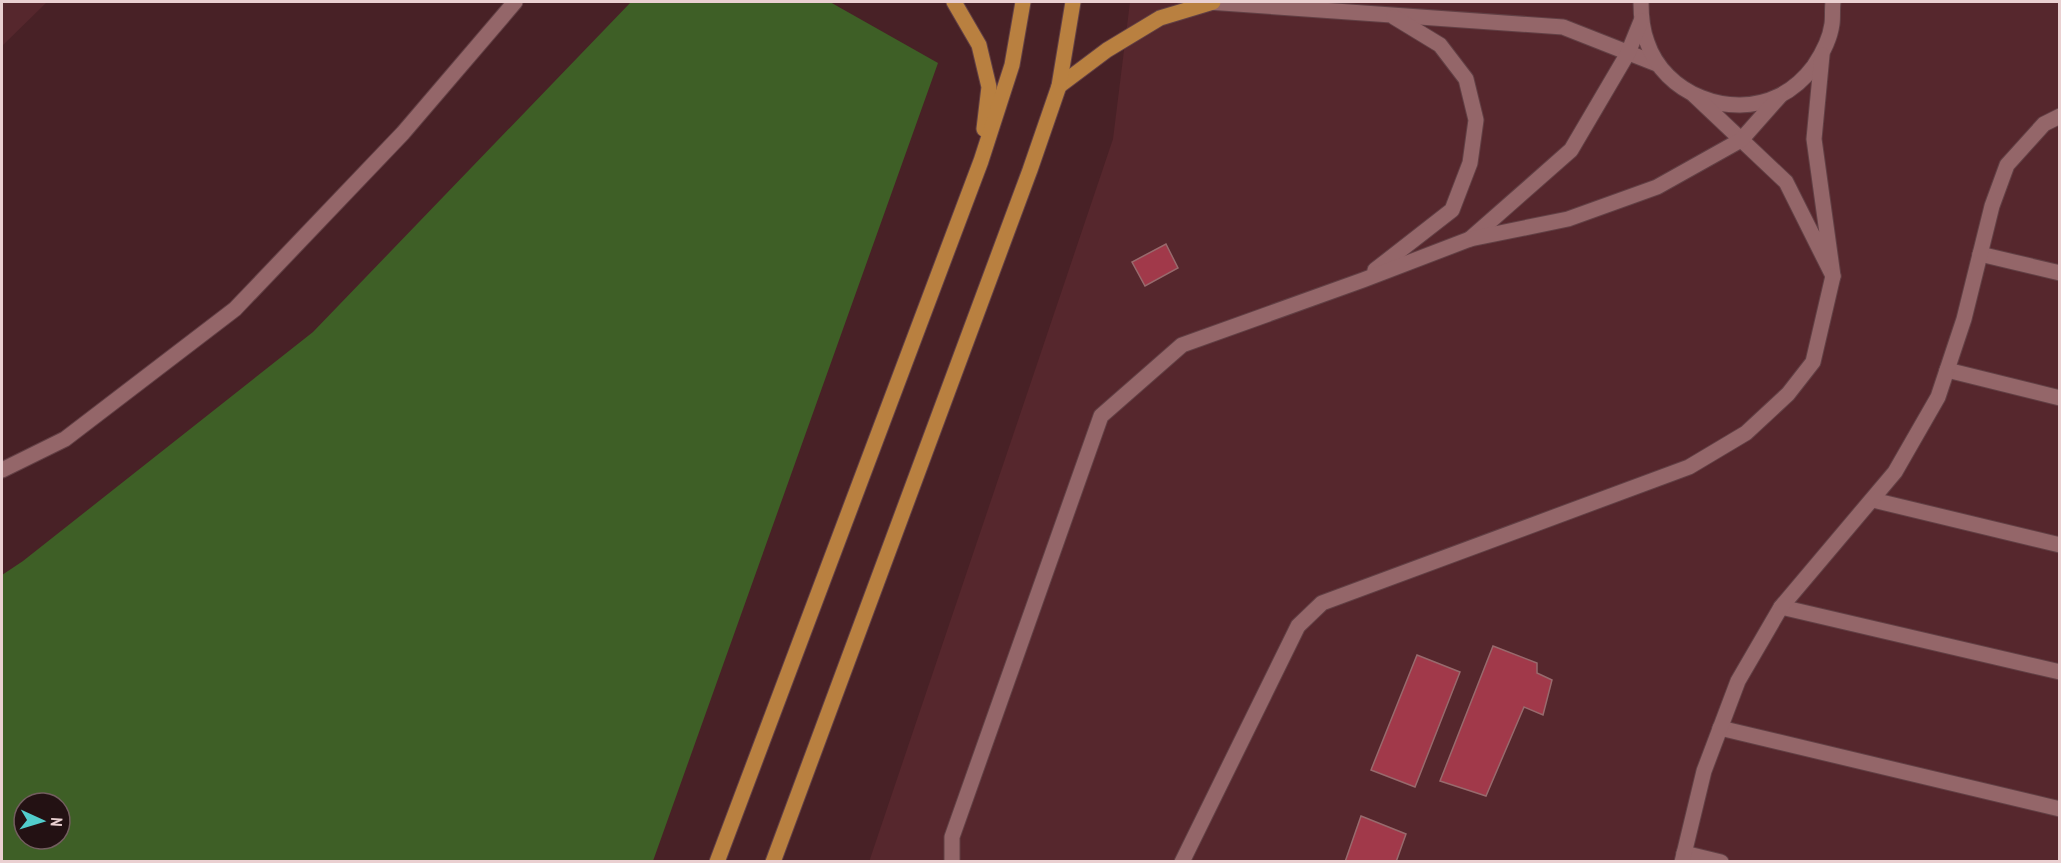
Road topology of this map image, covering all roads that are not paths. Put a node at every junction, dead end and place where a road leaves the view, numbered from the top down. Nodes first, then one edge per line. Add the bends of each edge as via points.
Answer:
1 (515, 2) edge
2 (954, 2) edge
3 (1023, 2) edge
4 (1072, 2) edge
5 (1208, 2) edge
6 (1213, 2) edge
7 (1641, 2) edge
8 (1833, 2) edge
9 (1390, 15) junction
10 (1641, 21) junction
11 (1628, 53) junction
12 (1822, 55) junction
13 (1658, 64) junction
14 (1059, 86) junction
15 (1694, 95) junction
16 (1780, 96) junction
17 (2060, 116) edge
18 (1741, 140) junction
19 (981, 161) junction
20 (1470, 238) junction
21 (1980, 254) junction
22 (2060, 273) edge
23 (1833, 276) junction
24 (1363, 280) junction
25 (1947, 370) junction
26 (2060, 398) edge
27 (2, 470) edge
28 (1873, 500) junction
29 (2060, 545) edge
30 (1781, 607) junction
31 (2060, 672) edge
32 (1720, 728) junction
33 (2060, 809) edge
34 (1683, 857) edge
35 (717, 861) edge
36 (773, 861) edge
37 (952, 861) edge
38 (1182, 861) edge
39 (1721, 861) edge

1 - 27 lane via 404,133 235,309 65,439
2 - 19 main road via 979,45 988,87
3 - 19 main road via 1012,65
4 - 14 main road
5 - 6 lane
6 - 9 lane
6 - 14 main road via 1160,18 1107,50
7 - 10 lane
8 - 12 lane via 1832,26
9 - 11 lane via 1563,27
9 - 24 lane via 1440,45 1466,79 1476,120 1470,163 1452,210
10 - 11 lane
10 - 13 lane
11 - 13 lane
11 - 20 lane via 1571,150
12 - 16 lane via 1804,79
12 - 23 lane via 1815,139
13 - 15 lane via 1674,82
14 - 36 main road
15 - 16 lane via 1722,105 1751,105
15 - 18 lane
16 - 18 lane
17 - 21 lane via 2044,124 2007,165
18 - 20 lane via 1658,187 1568,219
18 - 23 lane via 1786,182
19 - 35 main road
20 - 24 lane
21 - 22 lane
21 - 25 lane
23 - 38 lane via 1813,362 1788,394 1746,433 1689,466 1322,603 1298,626
24 - 37 lane via 1182,345 1101,416 952,837
25 - 26 lane
25 - 28 lane via 1938,397 1895,472
28 - 29 lane
28 - 30 lane
30 - 31 lane
30 - 32 lane via 1738,681
32 - 33 lane
32 - 34 lane via 1704,771
34 - 39 lane

